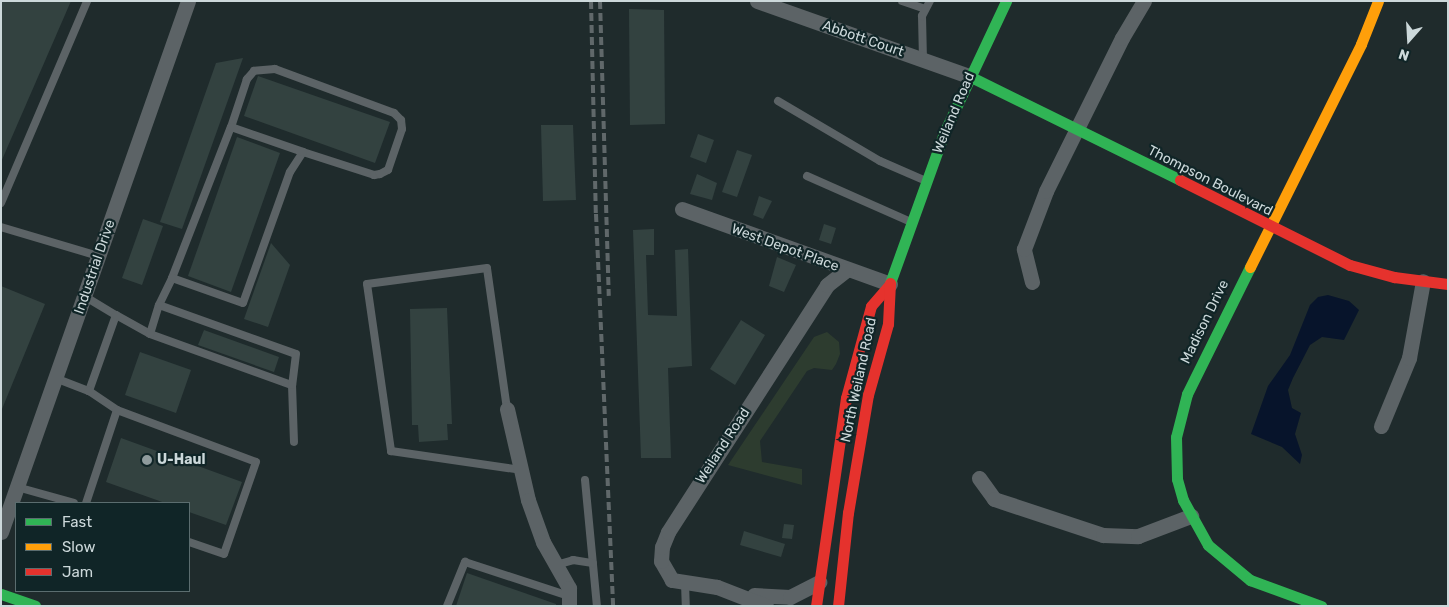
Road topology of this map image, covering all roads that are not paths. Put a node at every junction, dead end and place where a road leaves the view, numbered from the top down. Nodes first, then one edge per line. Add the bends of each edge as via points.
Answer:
1 (87, 1) edge
2 (188, 1) edge
3 (757, 1) edge
4 (902, 1) edge
5 (930, 1) edge
6 (1006, 1) edge
7 (1144, 1) edge
8 (1378, 1) edge
9 (925, 9) junction
10 (923, 60) junction
11 (969, 76) junction
12 (778, 101) dead end
13 (231, 127) junction
14 (1076, 130) junction
15 (303, 152) junction
16 (807, 176) dead end
17 (926, 181) junction
18 (1, 203) edge
19 (682, 209) dead end
20 (911, 222) junction
21 (1, 227) edge
22 (1269, 227) junction
23 (98, 256) junction
24 (846, 270) junction
25 (172, 278) junction
26 (1423, 281) junction
27 (1032, 282) dead end
28 (890, 284) junction
29 (1448, 284) edge
30 (84, 296) junction
31 (159, 305) junction
32 (116, 315) junction
33 (150, 334) junction
34 (55, 378) junction
35 (292, 384) junction
36 (89, 391) junction
37 (507, 409) joint
38 (117, 410) junction
39 (1381, 426) dead end
40 (294, 442) dead end
41 (521, 470) junction
42 (979, 478) dead end
43 (584, 480) dead end
44 (17, 487) junction
45 (70, 502) edge
46 (86, 502) edge
47 (1191, 516) junction
48 (1, 532) edge
49 (190, 542) edge
50 (594, 563) junction
51 (556, 564) junction
52 (819, 582) junction
53 (685, 583) junction
54 (733, 592) junction
55 (1, 594) edge
56 (569, 601) edge
57 (35, 606) edge
58 (447, 606) edge
59 (596, 606) edge
60 (686, 606) edge
61 (766, 606) edge
62 (816, 606) edge
63 (838, 606) edge
64 (1321, 606) edge

1 - 18 lane
2 - 23 street, Industrial Drive
3 - 10 street, Abbott Court
4 - 9 lane
5 - 9 lane
6 - 11 street, Weiland Road
7 - 14 street
8 - 22 street, Madison Drive via 1361,44
9 - 10 lane via 921,34
10 - 11 street, Abbott Court
11 - 14 street, Thompson Boulevard
11 - 17 street, Weiland Road
12 - 17 lane via 880,161
13 - 15 lane
13 - 15 lane via 247,79 254,71 263,69 284,72 394,113 402,120 388,170 380,174 374,175
13 - 25 lane
14 - 22 street, Thompson Boulevard
14 - 27 street via 1046,191 1024,249
15 - 25 lane via 290,172 243,303
16 - 20 lane
17 - 20 street, Weiland Road
19 - 24 street, West Depot Place
20 - 28 street, Weiland Road
21 - 23 lane
22 - 26 street, Thompson Boulevard via 1363,270
22 - 47 street, Madison Drive via 1180,411 1176,438 1177,479
23 - 30 street, Industrial Drive
24 - 28 street, West Depot Place
24 - 53 street, Weiland Road via 827,286 668,532 661,561 672,580
25 - 31 lane
26 - 29 street, Thompson Boulevard
26 - 39 street via 1409,358
28 - 52 street, North Weiland Road via 871,306 858,344 846,398
28 - 63 street, North Weiland Road via 888,324 868,395 848,513
30 - 32 lane
30 - 34 street, Industrial Drive
31 - 33 lane
31 - 35 lane via 296,354
32 - 33 lane
32 - 36 lane
33 - 35 lane
34 - 36 lane
34 - 44 street, Industrial Drive
35 - 40 lane
36 - 38 lane
37 - 41 street
37 - 41 lane via 487,268 367,284 391,451
38 - 46 lane
38 - 49 lane via 256,462 224,554
41 - 51 street via 543,542
42 - 47 street via 994,499 1103,535 1138,536
43 - 50 lane
44 - 45 lane
44 - 48 street, Industrial Drive
47 - 64 street, Madison Drive via 1208,545 1250,580
50 - 51 lane via 573,560
50 - 59 lane
51 - 56 street via 569,588
52 - 54 street, Weiland Road via 780,598
52 - 62 street, North Weiland Road
53 - 54 street, Weiland Road
53 - 60 lane
54 - 61 street, Weiland Road
55 - 57 street
56 - 58 lane via 465,562

